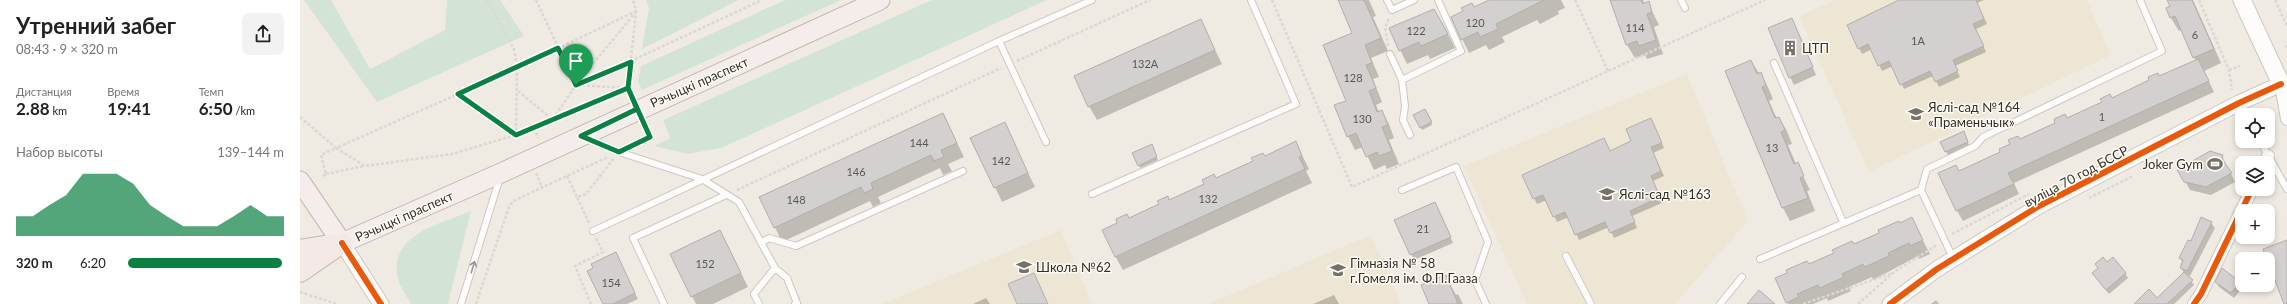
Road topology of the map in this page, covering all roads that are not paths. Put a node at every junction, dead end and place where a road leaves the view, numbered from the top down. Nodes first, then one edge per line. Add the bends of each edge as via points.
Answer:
1 (880, 0) edge
2 (1092, 0) edge
3 (1251, 0) edge
4 (1388, 0) edge
5 (1414, 0) edge
6 (1438, 0) edge
7 (1681, 0) edge
8 (2140, 0) edge
9 (2242, 0) edge
10 (1684, 8) dead end
11 (999, 41) junction
12 (1390, 54) road end
13 (1774, 63) dead end
14 (1402, 80) junction
15 (2285, 86) edge
16 (2287, 119) edge
17 (1410, 135) dead end
18 (581, 136) junction
19 (1046, 142) dead end
20 (963, 171) dead end
21 (2275, 171) edge
22 (501, 173) junction
23 (702, 179) junction
24 (300, 181) edge
25 (2287, 189) edge
26 (1402, 190) dead end
27 (1920, 190) junction
28 (1092, 194) dead end
29 (726, 195) junction
30 (2249, 196) edge
31 (1843, 222) junction
32 (593, 231) dead end
33 (342, 243) junction
34 (761, 243) junction
35 (300, 250) edge
36 (1566, 256) dead end
37 (1760, 259) dead end
38 (1953, 259) junction
39 (775, 268) junction
40 (300, 272) edge
41 (1742, 277) dead end
42 (381, 304) edge
43 (462, 304) edge
44 (664, 304) edge
45 (759, 304) edge
46 (795, 304) edge
47 (1486, 304) edge
48 (1591, 304) edge
49 (1720, 304) edge
50 (1890, 304) edge
51 (2194, 304) edge

1 - 18 main road, Рэчыцкі праспект
2 - 11 lane
3 - 28 lane via 1296,104
4 - 5 lane via 1392,10
6 - 14 lane via 1461,51
7 - 10 lane
8 - 27 lane via 2162,51 1983,137 1975,146 1927,170
9 - 15 main road
11 - 19 lane
11 - 23 lane
12 - 14 lane
13 - 31 lane
14 - 17 lane via 1405,106 1403,120
15 - 16 street
15 - 38 street, вуліца 70 год БССР via 2239,103 2039,206
18 - 22 main road, Рэчыцкі праспект
18 - 23 lane via 619,152
20 - 34 lane via 796,246 769,238
21 - 25 lane
22 - 33 main road, Рэчыцкі праспект
43 -> 22 lane
23 - 29 lane
23 - 32 lane
24 - 33 main road
26 - 47 lane via 1456,167 1488,242 1475,280
27 - 31 lane
27 - 38 lane
29 - 34 lane via 739,202
29 - 44 lane via 633,238
30 - 51 street
31 - 37 lane
33 - 35 highway
33 - 40 highway
33 - 42 street
34 - 39 lane
36 - 48 lane
38 - 50 street, вуліца 70 год БССР
39 - 45 lane via 754,294
39 - 46 lane via 787,278 797,303
41 - 49 lane

